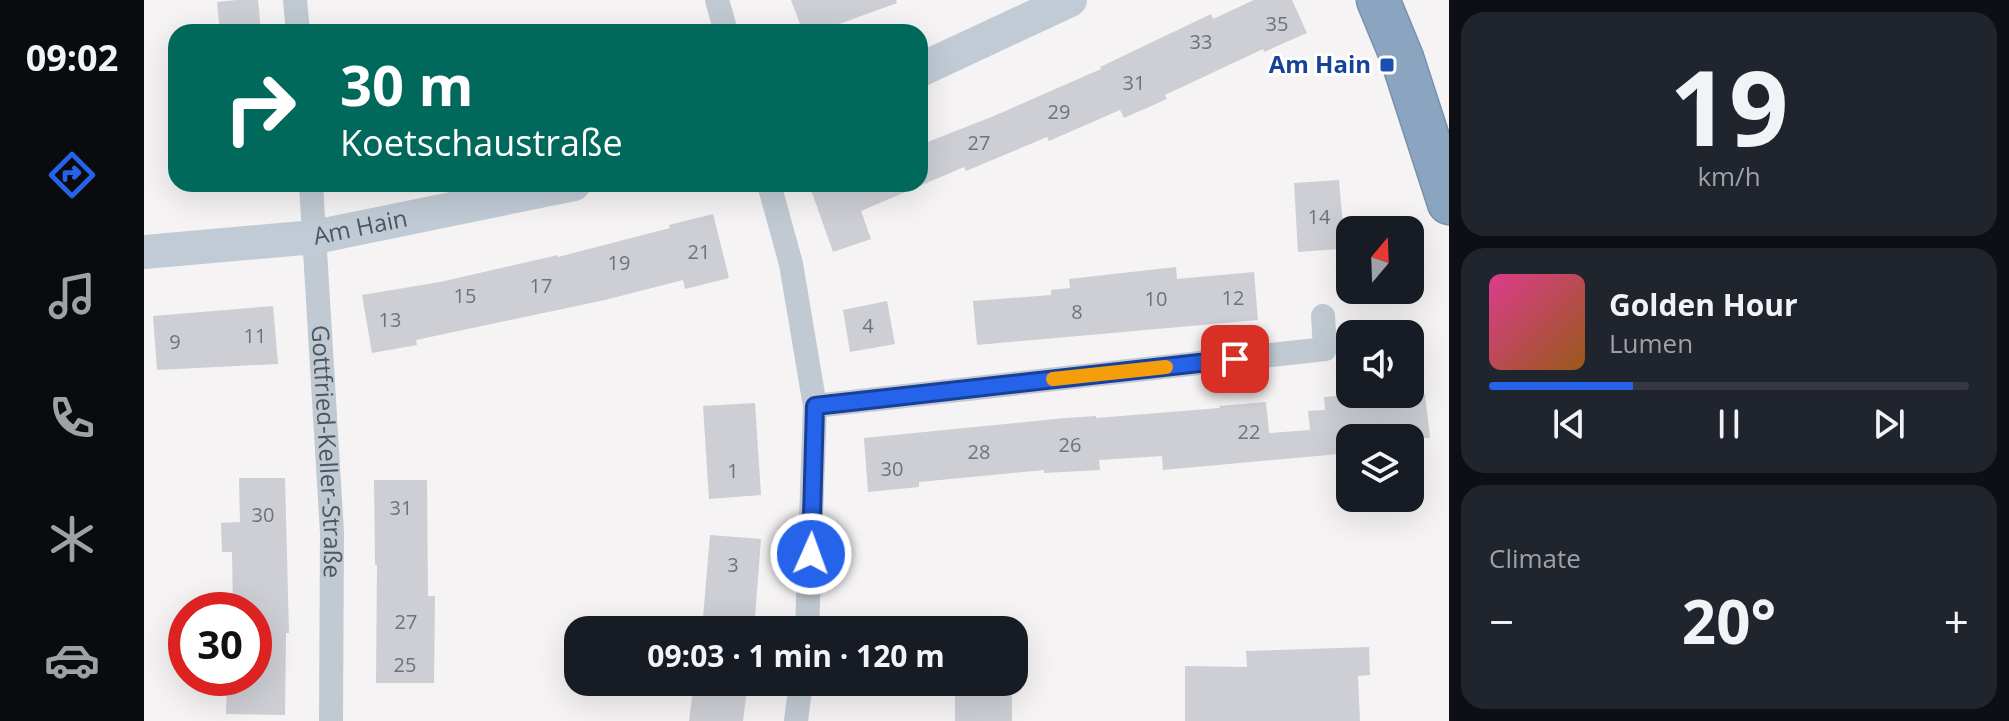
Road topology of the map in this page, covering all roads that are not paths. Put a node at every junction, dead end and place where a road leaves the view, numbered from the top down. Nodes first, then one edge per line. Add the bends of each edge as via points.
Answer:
1 (295, 0) edge
2 (717, 0) edge
3 (1070, 0) edge
4 (1378, 0) edge
5 (297, 24) edge
6 (724, 24) edge
7 (928, 66) edge
8 (312, 192) edge
9 (535, 192) edge
10 (771, 192) edge
11 (1449, 203) edge
12 (315, 237) junction
13 (144, 252) edge
14 (1323, 316) dead end
15 (815, 406) junction
16 (808, 616) edge
17 (799, 696) edge
18 (331, 721) edge
19 (796, 721) edge

1 - 5 street
2 - 6 street
3 - 7 street
4 - 11 highway
8 - 12 street, Gottfried-Keller-Straße
9 - 12 street, Am Hain
10 - 15 street via 791,264
12 - 13 street, Am Hain
12 - 18 street, Gottfried-Keller-Straße via 332,533
14 - 15 street via 1325,349
15 - 16 street
17 - 19 street

